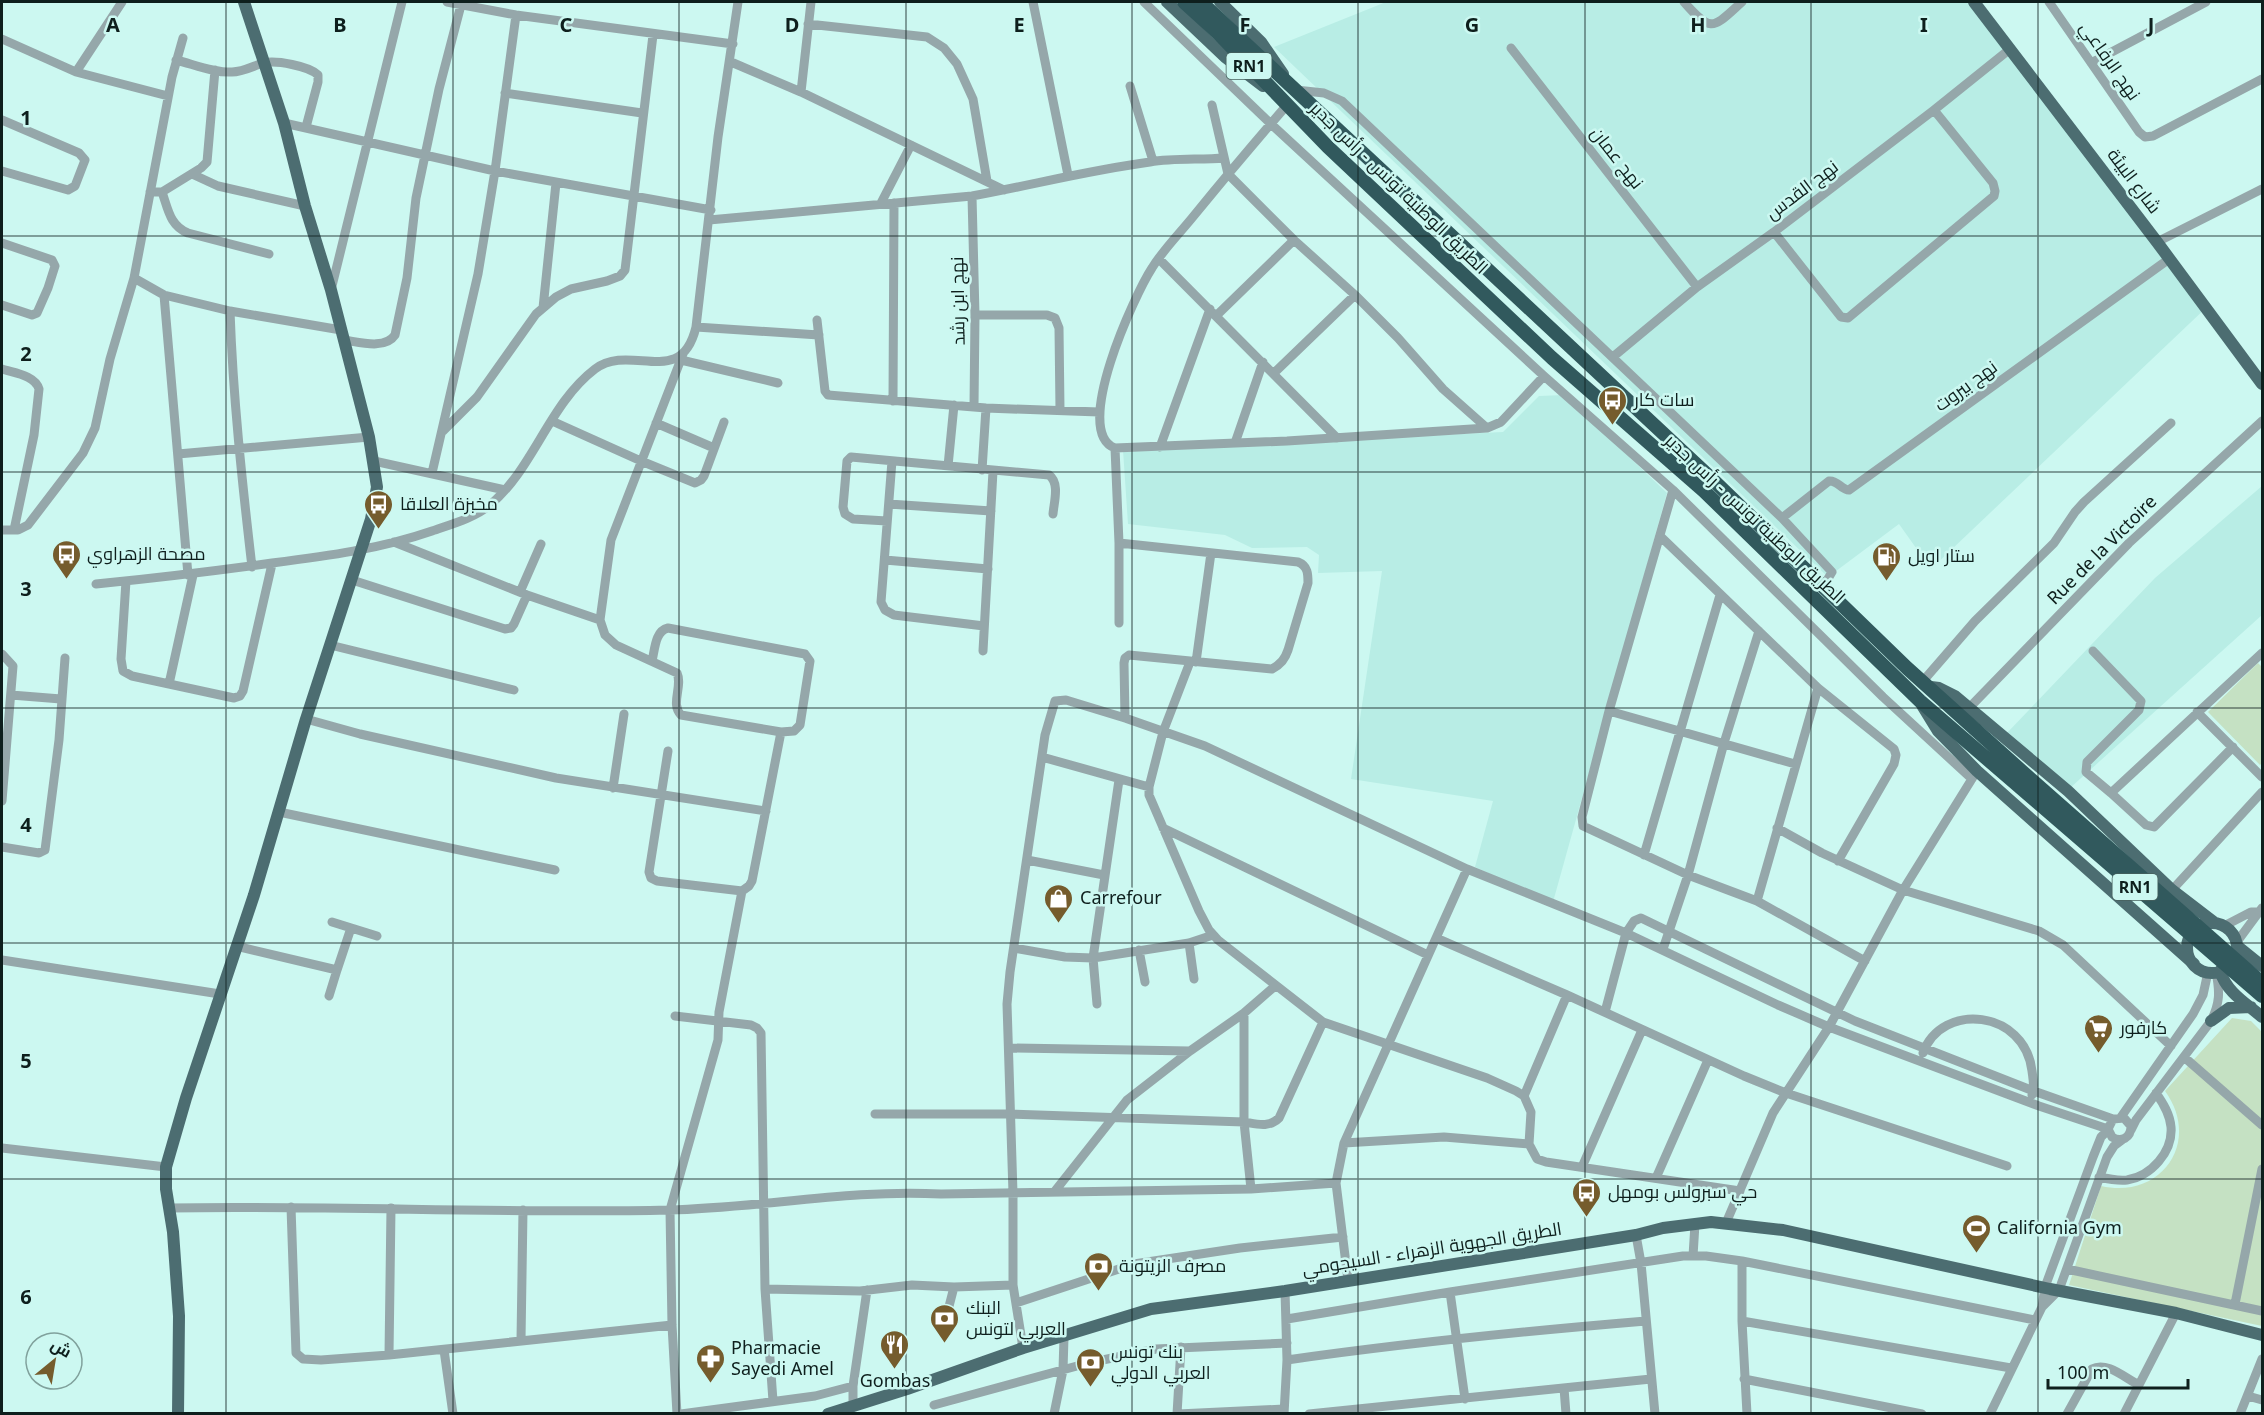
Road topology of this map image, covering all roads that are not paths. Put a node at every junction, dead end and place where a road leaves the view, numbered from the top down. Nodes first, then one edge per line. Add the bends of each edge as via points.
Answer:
1 (123, 2) edge
2 (244, 2) edge
3 (402, 2) edge
4 (447, 2) edge
5 (738, 2) edge
6 (811, 2) edge
7 (1034, 2) edge
8 (1144, 2) edge
9 (1167, 2) edge
10 (1184, 2) edge
11 (1201, 2) edge
12 (1220, 2) edge
13 (1684, 2) edge
14 (1742, 2) edge
15 (1974, 2) edge
16 (2049, 2) edge
17 (2201, 3) edge
18 (461, 5) junction
19 (516, 15) junction
20 (808, 24) junction
21 (1220, 27) junction
22 (653, 35) junction
23 (183, 38) dead end
24 (2, 39) edge
25 (733, 44) junction
26 (1511, 48) dead end
27 (2010, 48) junction
28 (176, 60) junction
29 (731, 62) junction
30 (265, 63) junction
31 (2091, 63) junction
32 (215, 70) junction
33 (76, 72) junction
34 (2262, 79) edge
35 (1130, 86) dead end
36 (1293, 88) junction
37 (801, 92) junction
38 (505, 93) junction
39 (168, 96) junction
40 (1284, 103) junction
41 (1212, 105) dead end
42 (1934, 110) junction
43 (642, 113) junction
44 (2, 120) edge
45 (284, 123) junction
46 (1271, 124) junction
47 (306, 127) junction
48 (368, 142) junction
49 (910, 145) junction
50 (425, 154) junction
51 (1224, 158) junction
52 (1153, 161) junction
53 (2, 171) edge
54 (495, 171) junction
55 (192, 174) junction
56 (1228, 174) junction
57 (1068, 175) junction
58 (987, 181) junction
59 (556, 183) junction
60 (2262, 189) edge
61 (1004, 190) junction
62 (150, 192) junction
63 (162, 192) junction
64 (634, 196) junction
65 (972, 196) junction
66 (881, 203) junction
67 (894, 203) junction
68 (305, 206) junction
69 (711, 210) junction
70 (709, 220) junction
71 (1774, 232) junction
72 (1294, 240) junction
73 (2157, 242) junction
74 (2, 243) edge
75 (269, 254) dead end
76 (1159, 259) junction
77 (2169, 259) junction
78 (134, 278) junction
79 (1697, 287) junction
80 (331, 290) junction
81 (164, 295) junction
82 (1355, 295) junction
83 (2, 305) edge
84 (543, 308) junction
85 (230, 311) junction
86 (1213, 312) junction
87 (975, 315) junction
88 (817, 320) dead end
89 (696, 327) junction
90 (342, 335) junction
91 (819, 335) junction
92 (1614, 356) junction
93 (682, 357) junction
94 (1263, 362) junction
95 (2, 369) edge
96 (1274, 373) junction
97 (1544, 376) junction
98 (778, 383) dead end
99 (2262, 384) edge
100 (893, 401) junction
101 (954, 405) junction
102 (975, 406) junction
103 (986, 408) junction
104 (1059, 410) junction
105 (1099, 412) junction
106 (552, 421) junction
107 (2262, 421) edge
108 (724, 422) dead end
109 (656, 423) junction
110 (2171, 423) dead end
111 (1487, 428) junction
112 (443, 431) junction
113 (369, 436) junction
114 (1337, 438) junction
115 (1235, 443) junction
116 (1161, 447) junction
117 (238, 448) junction
118 (714, 448) junction
119 (1115, 448) junction
120 (178, 454) junction
121 (892, 460) junction
122 (374, 461) junction
123 (641, 461) junction
124 (948, 466) junction
125 (982, 470) junction
126 (993, 471) junction
127 (432, 473) junction
128 (505, 490) junction
129 (1673, 490) junction
130 (889, 504) junction
131 (991, 511) junction
132 (1053, 514) dead end
133 (1782, 518) junction
134 (887, 521) junction
135 (2, 530) edge
136 (14, 530) junction
137 (1659, 536) junction
138 (394, 542) junction
139 (1119, 543) junction
140 (541, 544) dead end
141 (362, 550) junction
142 (1211, 553) junction
143 (885, 560) junction
144 (272, 564) junction
145 (252, 567) junction
146 (988, 569) junction
147 (191, 575) junction
148 (352, 580) junction
149 (126, 581) junction
150 (96, 584) dead end
151 (1823, 587) junction
152 (524, 594) junction
153 (1719, 595) junction
154 (600, 620) junction
155 (1119, 622) dead end
156 (984, 626) junction
157 (1759, 631) junction
158 (330, 645) junction
159 (983, 651) dead end
160 (2093, 651) dead end
161 (2262, 653) edge
162 (3, 658) edge
163 (65, 658) dead end
164 (652, 660) junction
165 (1193, 662) junction
166 (169, 684) junction
167 (1927, 684) junction
168 (1818, 688) junction
169 (514, 690) dead end
170 (11, 694) junction
171 (61, 699) junction
172 (1920, 702) junction
173 (1969, 708) junction
174 (1609, 711) junction
175 (2198, 712) junction
176 (624, 714) dead end
177 (1125, 718) junction
178 (306, 719) junction
179 (781, 732) junction
180 (1163, 732) junction
181 (1679, 732) junction
182 (1724, 743) junction
183 (2233, 747) junction
184 (668, 752) dead end
185 (1042, 757) junction
186 (1795, 764) junction
187 (2012, 772) junction
188 (1975, 775) junction
189 (2262, 777) edge
190 (1119, 780) junction
191 (1149, 787) junction
192 (613, 788) junction
193 (2262, 792) edge
194 (2110, 793) junction
195 (660, 794) junction
196 (2, 801) edge
197 (766, 811) junction
198 (279, 812) junction
199 (1163, 828) junction
200 (1777, 828) junction
201 (2, 847) edge
202 (1644, 855) junction
203 (1027, 861) junction
204 (1838, 861) junction
205 (1467, 869) junction
206 (555, 870) dead end
207 (1104, 875) junction
208 (1688, 875) junction
209 (1903, 890) junction
210 (2172, 890) junction
211 (742, 891) junction
212 (1757, 901) junction
213 (2260, 910) edge
214 (332, 922) dead end
215 (2220, 925) junction
216 (351, 928) junction
217 (1670, 930) junction
218 (1626, 933) junction
219 (1213, 935) junction
220 (377, 936) dead end
221 (1436, 938) junction
222 (1189, 943) junction
223 (2236, 944) junction
224 (236, 946) junction
225 (1014, 948) junction
226 (1663, 949) junction
227 (1139, 950) junction
228 (1428, 956) junction
229 (1093, 958) junction
230 (2, 960) edge
231 (1865, 961) junction
232 (2194, 964) junction
233 (2262, 966) edge
234 (337, 970) junction
235 (2214, 972) junction
236 (1194, 979) dead end
237 (1145, 982) dead end
238 (2262, 983) edge
239 (1275, 986) junction
240 (220, 994) junction
241 (1567, 994) junction
242 (328, 996) dead end
243 (2262, 996) edge
244 (1097, 1004) dead end
245 (2251, 1007) junction
246 (1605, 1012) junction
247 (1837, 1012) junction
248 (1244, 1013) junction
249 (675, 1016) dead end
250 (2262, 1017) edge
251 (2211, 1021) junction
252 (1323, 1022) junction
253 (718, 1023) junction
254 (1829, 1027) junction
255 (1642, 1030) junction
256 (1388, 1046) junction
257 (2170, 1046) junction
258 (1009, 1048) junction
259 (1924, 1049) junction
260 (1191, 1051) junction
261 (2184, 1057) junction
262 (1708, 1060) junction
263 (1920, 1060) junction
264 (2034, 1090) junction
265 (1786, 1093) junction
266 (2156, 1093) junction
267 (1524, 1096) junction
268 (2030, 1102) junction
269 (875, 1114) dead end
270 (1011, 1114) junction
271 (1112, 1117) junction
272 (2117, 1118) junction
273 (1244, 1122) junction
274 (2262, 1125) edge
275 (2108, 1130) junction
276 (2131, 1130) junction
277 (2122, 1140) junction
278 (1344, 1143) junction
279 (1529, 1144) junction
280 (2, 1148) edge
281 (2007, 1166) dead end
282 (166, 1167) junction
283 (1582, 1167) junction
284 (2262, 1169) edge
285 (2099, 1177) junction
286 (1656, 1178) junction
287 (1336, 1183) junction
288 (1251, 1189) junction
289 (1055, 1191) junction
290 (1740, 1191) junction
291 (1013, 1193) junction
292 (764, 1203) junction
293 (291, 1207) junction
294 (169, 1208) junction
295 (391, 1208) junction
296 (523, 1210) junction
297 (670, 1210) junction
298 (1726, 1223) junction
299 (1695, 1224) junction
300 (1636, 1235) junction
301 (1343, 1237) junction
302 (1693, 1256) junction
303 (1742, 1261) junction
304 (1641, 1263) junction
305 (2067, 1269) junction
306 (1348, 1280) junction
307 (1013, 1285) junction
308 (954, 1287) junction
309 (2045, 1287) junction
310 (765, 1289) junction
311 (867, 1290) junction
312 (1285, 1290) junction
313 (2059, 1290) junction
314 (1450, 1292) junction
315 (1016, 1303) junction
316 (2235, 1304) junction
317 (2042, 1306) junction
318 (2262, 1311) edge
319 (2175, 1313) junction
320 (946, 1318) dead end
321 (1287, 1319) junction
322 (1646, 1320) junction
323 (2035, 1320) junction
324 (1742, 1321) junction
325 (672, 1325) junction
326 (2262, 1335) edge
327 (1064, 1337) junction
328 (1456, 1339) junction
329 (521, 1340) junction
330 (1287, 1343) junction
331 (1181, 1347) junction
332 (1023, 1348) junction
333 (444, 1350) junction
334 (389, 1355) junction
335 (2262, 1359) edge
336 (1287, 1360) junction
337 (2011, 1368) junction
338 (1063, 1370) junction
339 (1651, 1379) junction
340 (1744, 1379) junction
341 (2139, 1385) junction
342 (853, 1386) junction
343 (1564, 1388) junction
344 (2248, 1396) junction
345 (1465, 1399) junction
346 (2262, 1400) edge
347 (773, 1401) junction
348 (934, 1405) dead end
349 (853, 1406) junction
350 (1398, 1410) edge
351 (1284, 1411) edge
352 (178, 1413) edge
353 (453, 1413) edge
354 (679, 1413) edge
355 (828, 1413) edge
356 (1054, 1413) edge
357 (1177, 1413) edge
358 (1309, 1413) edge
359 (1566, 1413) edge
360 (1655, 1413) edge
361 (1747, 1413) edge
362 (1922, 1413) edge
363 (1990, 1413) edge
364 (2067, 1413) edge
365 (2124, 1413) edge
366 (2240, 1413) edge

1 - 33 street
2 - 30 main road
3 - 48 street
4 - 18 street
5 - 25 street
6 - 20 street
7 - 57 street
8 - 46 street
9 - 40 main road via 1225,57
10 - 21 highway, الطريق الوطنية تونس - رأس جدير / RN1
11 - 21 highway, الطريق الوطنية تونس - رأس جدير / RN1
12 - 36 main road via 1261,42
13 - 14 street via 1699,19 1712,25
15 - 27 main road, شارع البيئة
16 - 31 street, نهج الرفاعي
17 - 31 street
18 - 19 street
18 - 50 street
19 - 22 street
19 - 38 street
20 - 37 street
20 - 58 street via 927,38 944,48 957,64 973,99
21 - 36 highway, الطريق الوطنية تونس - رأس جدير / RN1
21 - 40 highway, الطريق الوطنية تونس - رأس جدير / RN1
22 - 25 street
22 - 43 street
23 - 28 street
24 - 33 street
25 - 29 street
26 - 79 street, نهج عمان
27 - 42 street, نهج القدس
27 - 73 main road, شارع البيئة
28 - 32 street
28 - 39 street
29 - 37 street
29 - 69 street
30 - 32 street via 239,72
30 - 45 main road
30 - 47 street via 292,65 317,74
31 - 34 street, نهج الرفاعي via 2145,137
32 - 55 street via 208,159 206,165
33 - 39 street
35 - 52 street
36 - 92 street via 1324,93 1341,101
36 - 151 highway, الطريق الوطنية تونس - رأس جدير / RN1
37 - 49 street
38 - 43 street
38 - 54 street
39 - 62 street
40 - 46 street
40 - 172 highway, الطريق الوطنية تونس - رأس جدير / RN1 via 1552,358 1704,491
41 - 51 street
42 - 71 street, نهج القدس
42 - 71 street via 1993,183 1994,196 1848,318 1841,317
43 - 64 street
44 - 53 street via 79,153 85,160 75,186 68,190
45 - 47 street
45 - 68 main road
46 - 56 street
46 - 97 street
47 - 48 street
48 - 50 street
48 - 80 street
49 - 58 street
49 - 66 street
50 - 54 street
50 - 90 street via 395,335 384,343
51 - 52 street
51 - 56 street
52 - 57 street
54 - 59 street
54 - 112 street via 474,292
55 - 63 street
55 - 68 street via 218,186
56 - 72 street
56 - 76 street
57 - 61 street
58 - 61 street
59 - 64 street
59 - 84 street
60 - 73 street
61 - 65 street
62 - 63 street
62 - 78 street
63 - 75 street via 178,228
64 - 69 street
64 - 84 street via 623,274 571,289
65 - 67 street
65 - 87 street, نهج ابن رشد
66 - 67 street
66 - 70 street
67 - 100 street
68 - 80 main road
69 - 70 street
70 - 89 street
71 - 79 street, نهج القدس
72 - 82 street
72 - 86 street
73 - 77 main road, شارع البيئة
74 - 83 street via 52,260 55,266 37,313 32,315
76 - 86 street
76 - 105 street via 1138,293 1117,344
77 - 99 main road, شارع البيئة
77 - 133 street, نهج بيروت via 1849,490 1829,481
78 - 81 street
78 - 136 street via 90,440 30,522
79 - 92 street, نهج القدس
80 - 90 main road
81 - 85 street
81 - 120 street
82 - 96 street
82 - 111 street via 1443,389
84 - 112 street via 528,322 473,402
85 - 90 street
85 - 117 street
86 - 94 street
86 - 116 street
87 - 102 street, نهج ابن رشد
87 - 104 street via 1055,318 1059,328
88 - 91 street
89 - 91 street
89 - 93 street
90 - 113 main road
91 - 100 street via 826,394
92 - 133 street
93 - 98 street
93 - 106 street via 662,362 606,362 585,378
93 - 109 street
94 - 96 street
94 - 115 street
95 - 136 street via 30,378 39,389 34,435
96 - 114 street
97 - 111 street via 1500,422
97 - 129 street
100 - 101 street
101 - 102 street
101 - 124 street
102 - 103 street
103 - 104 street
103 - 125 street
104 - 105 street
105 - 119 street via 1104,440
106 - 123 street
106 - 128 street
107 - 173 street, Rue de la Victoire via 2118,553
108 - 118 street
109 - 118 street
109 - 123 street
110 - 167 street via 2084,502 2054,543 1975,621
111 - 114 street
112 - 127 street
113 - 117 street
113 - 122 main road
114 - 115 street
115 - 116 street
116 - 119 street
117 - 120 street
117 - 145 street
118 - 123 street via 704,476 697,483
119 - 139 street
120 - 147 street
121 - 124 street
121 - 130 street
121 - 134 street via 851,457 847,461 844,496 846,517
122 - 127 street
122 - 141 main road via 376,495
123 - 154 street via 611,540
124 - 125 street
125 - 126 street
126 - 131 street
126 - 132 street via 1051,476 1055,483
127 - 128 street
128 - 138 street via 472,516
129 - 137 street
129 - 188 street via 1883,697
130 - 131 street
130 - 134 street
131 - 146 street
133 - 151 street via 1832,572
134 - 143 street
135 - 136 street
137 - 153 street
137 - 174 street
138 - 141 street
138 - 152 street
139 - 142 street
139 - 155 street
140 - 152 street
141 - 144 street
141 - 148 main road
142 - 165 street
142 - 165 street via 1298,562 1307,570 1308,583 1286,656 1278,666 1272,669
143 - 146 street
143 - 156 street via 881,602 885,610 894,615
144 - 145 street
144 - 166 street via 240,696
145 - 147 street
146 - 156 street
147 - 149 street
147 - 166 street
148 - 152 street via 505,629 514,624
148 - 158 main road
149 - 150 street
149 - 166 street via 121,668 126,674
151 - 167 highway, الطريق الوطنية تونس - رأس جدير / RN1
152 - 154 street
153 - 157 street
153 - 181 street
154 - 164 street via 605,635 616,645
156 - 159 street
157 - 168 street
157 - 182 street
158 - 169 street
158 - 178 main road
160 - 194 street via 2141,701 2139,710 2085,766 2086,772
161 - 175 street
162 - 170 street via 13,666
163 - 171 street
164 - 179 street via 679,676 676,707 681,715
164 - 179 street via 659,634 668,628 805,654 810,661 801,723 796,730
165 - 177 street via 1132,655 1125,658
165 - 180 street
167 - 173 main road via 1955,696
167 - 187 highway, الطريق الوطنية تونس - رأس جدير / RN1
168 - 186 street
168 - 204 street via 1888,743 1896,755
170 - 171 street
170 - 196 street
171 - 201 street via 45,850 39,853
172 - 187 highway, الطريق الوطنية تونس - رأس جدير / RN1
172 - 188 main road via 1938,732
173 - 210 main road via 2068,790
174 - 181 street
174 - 202 street via 1582,822 1588,830
175 - 183 street
175 - 194 street
176 - 192 street
177 - 180 street
177 - 185 street via 1058,700 1051,710
178 - 192 street via 442,753
178 - 198 main road
179 - 197 street
180 - 191 street
180 - 205 street via 1241,762
181 - 182 street
181 - 202 street
182 - 186 street
182 - 208 street
183 - 189 street
183 - 194 street via 2154,827 2146,825
184 - 195 street
185 - 190 street
185 - 203 street
186 - 200 street
187 - 238 highway, الطريق الوطنية تونس - رأس جدير / RN1
187 - 243 highway, الطريق الوطنية تونس - رأس جدير / RN1
188 - 209 street
188 - 232 main road
190 - 191 street
190 - 207 street
191 - 199 street
192 - 195 street
193 - 210 street
195 - 197 street
195 - 211 street via 651,878
197 - 211 street via 752,881
198 - 206 street
198 - 224 main road
199 - 219 street
199 - 228 street
200 - 204 street
200 - 212 street
202 - 208 street
203 - 207 street
203 - 225 street
204 - 209 street
205 - 218 street
205 - 221 street
207 - 229 street
208 - 212 street
208 - 217 street
209 - 231 street
209 - 257 street via 2039,931 2063,945
210 - 215 main road
211 - 253 street
212 - 231 street
213 - 215 street
213 - 223 street
214 - 216 street
215 - 223 main road via 2230,931
215 - 232 main road via 2200,926 2190,936 2187,951
216 - 220 street
216 - 234 street
217 - 218 street via 1641,918
217 - 226 street
217 - 247 street
218 - 226 street
218 - 246 street
219 - 222 street
219 - 239 street
221 - 228 street
221 - 241 street
222 - 227 street
222 - 236 street
223 - 233 main road
223 - 235 main road via 2233,961
224 - 234 street
224 - 240 main road
225 - 229 street
225 - 258 street via 1007,996
226 - 254 street
227 - 229 street
227 - 237 street
228 - 256 street
229 - 244 street
230 - 240 street
231 - 247 street
232 - 235 main road
234 - 242 street
235 - 245 main road
235 - 251 street via 2220,993
235 - 257 street via 2193,1014
239 - 248 street
239 - 252 street
240 - 282 main road
241 - 246 street
241 - 267 street
245 - 250 main road
245 - 251 main road via 2229,1008
246 - 255 street
247 - 254 street
247 - 259 street
248 - 260 street
248 - 273 street
249 - 253 street
251 - 261 street
252 - 256 street
252 - 273 street via 1276,1122
253 - 292 street via 751,1025 761,1033
253 - 297 street via 716,1049
254 - 263 street
254 - 265 street
255 - 262 street
255 - 283 street
256 - 267 street via 1487,1078
256 - 278 street
257 - 272 street
258 - 260 street
258 - 270 street
259 - 263 street
259 - 264 street
259 - 264 street via 1955,1023 1981,1019 1995,1022 2019,1038 2026,1050
260 - 271 street via 1127,1100
261 - 266 street
261 - 274 street
262 - 265 street
262 - 286 street
263 - 268 street
264 - 268 street
264 - 272 street
265 - 281 street
265 - 290 street via 1773,1113
266 - 276 street
266 - 285 street via 2171,1126 2162,1158 2138,1177
267 - 279 street via 1531,1112
268 - 275 street
269 - 270 street
270 - 271 street
270 - 291 street
271 - 273 street
271 - 289 street
272 - 275 street
272 - 276 street via 2128,1120
273 - 288 street
275 - 277 street via 2112,1137
275 - 309 street via 2095,1151
276 - 277 street
277 - 285 street via 2110,1152
278 - 279 street via 1444,1137
278 - 287 street
279 - 283 street via 1541,1161
280 - 282 street
282 - 294 main road
283 - 286 street
284 - 316 street
285 - 305 street
286 - 290 street
287 - 288 street
287 - 301 street
288 - 289 street
289 - 291 street
290 - 298 street
291 - 292 street via 907,1192
291 - 307 street
292 - 297 street
292 - 310 street
293 - 294 street
293 - 295 street
293 - 334 street via 296,1353 303,1359 321,1360
294 - 352 main road via 179,1317
295 - 296 street
295 - 334 street
296 - 297 street
296 - 329 street
297 - 325 street
298 - 299 main road, الطريق الجهوية الزهراء - السيجومي
298 - 309 main road, الطريق الجهوية الزهراء - السيجومي via 1783,1230
299 - 300 main road, الطريق الجهوية الزهراء - السيجومي
299 - 302 street
300 - 304 street
300 - 306 main road, الطريق الجهوية الزهراء - السيجومي
301 - 306 street
301 - 315 street via 1134,1264
302 - 303 street
302 - 304 street
303 - 323 street
303 - 324 street
304 - 314 street
304 - 322 street
305 - 313 street
305 - 316 street
306 - 312 main road, الطريق الجهوية الزهراء - السيجومي
307 - 308 street
307 - 315 street
308 - 311 street via 912,1285
308 - 320 street
309 - 313 main road, الطريق الجهوية الزهراء - السيجومي
309 - 317 street
310 - 311 street
310 - 347 street
311 - 342 street
312 - 321 street
312 - 327 main road, الطريق الجهوية الزهراء - السيجومي via 1151,1309
313 - 317 street
313 - 319 main road, الطريق الجهوية الزهراء - السيجومي
314 - 321 street
314 - 328 street
315 - 332 street
316 - 318 street
317 - 323 street
319 - 326 main road, الطريق الجهوية الزهراء - السيجومي
319 - 341 street
321 - 330 street
322 - 328 street
322 - 339 street
323 - 337 street
324 - 337 street
324 - 340 street
325 - 329 street
325 - 354 street
327 - 332 main road, الطريق الجهوية الزهراء - السيجومي
327 - 338 street
328 - 336 street
328 - 345 street
329 - 333 street
330 - 331 street
330 - 336 street
331 - 338 street via 1135,1352
331 - 357 street
332 - 349 main road, الطريق الجهوية الزهراء - السيجومي
333 - 334 street
333 - 353 street
335 - 344 street
336 - 351 street
337 - 363 street
338 - 348 street
338 - 356 street
339 - 343 street
339 - 360 street
340 - 361 street
340 - 362 street
341 - 364 street via 2108,1367 2097,1366
341 - 365 street
342 - 347 street
342 - 349 street
343 - 345 street
343 - 359 street
344 - 346 street
344 - 366 street
345 - 350 street
347 - 354 street
349 - 355 main road, الطريق الجهوية الزهراء - السيجومي
350 - 358 street
351 - 357 street

